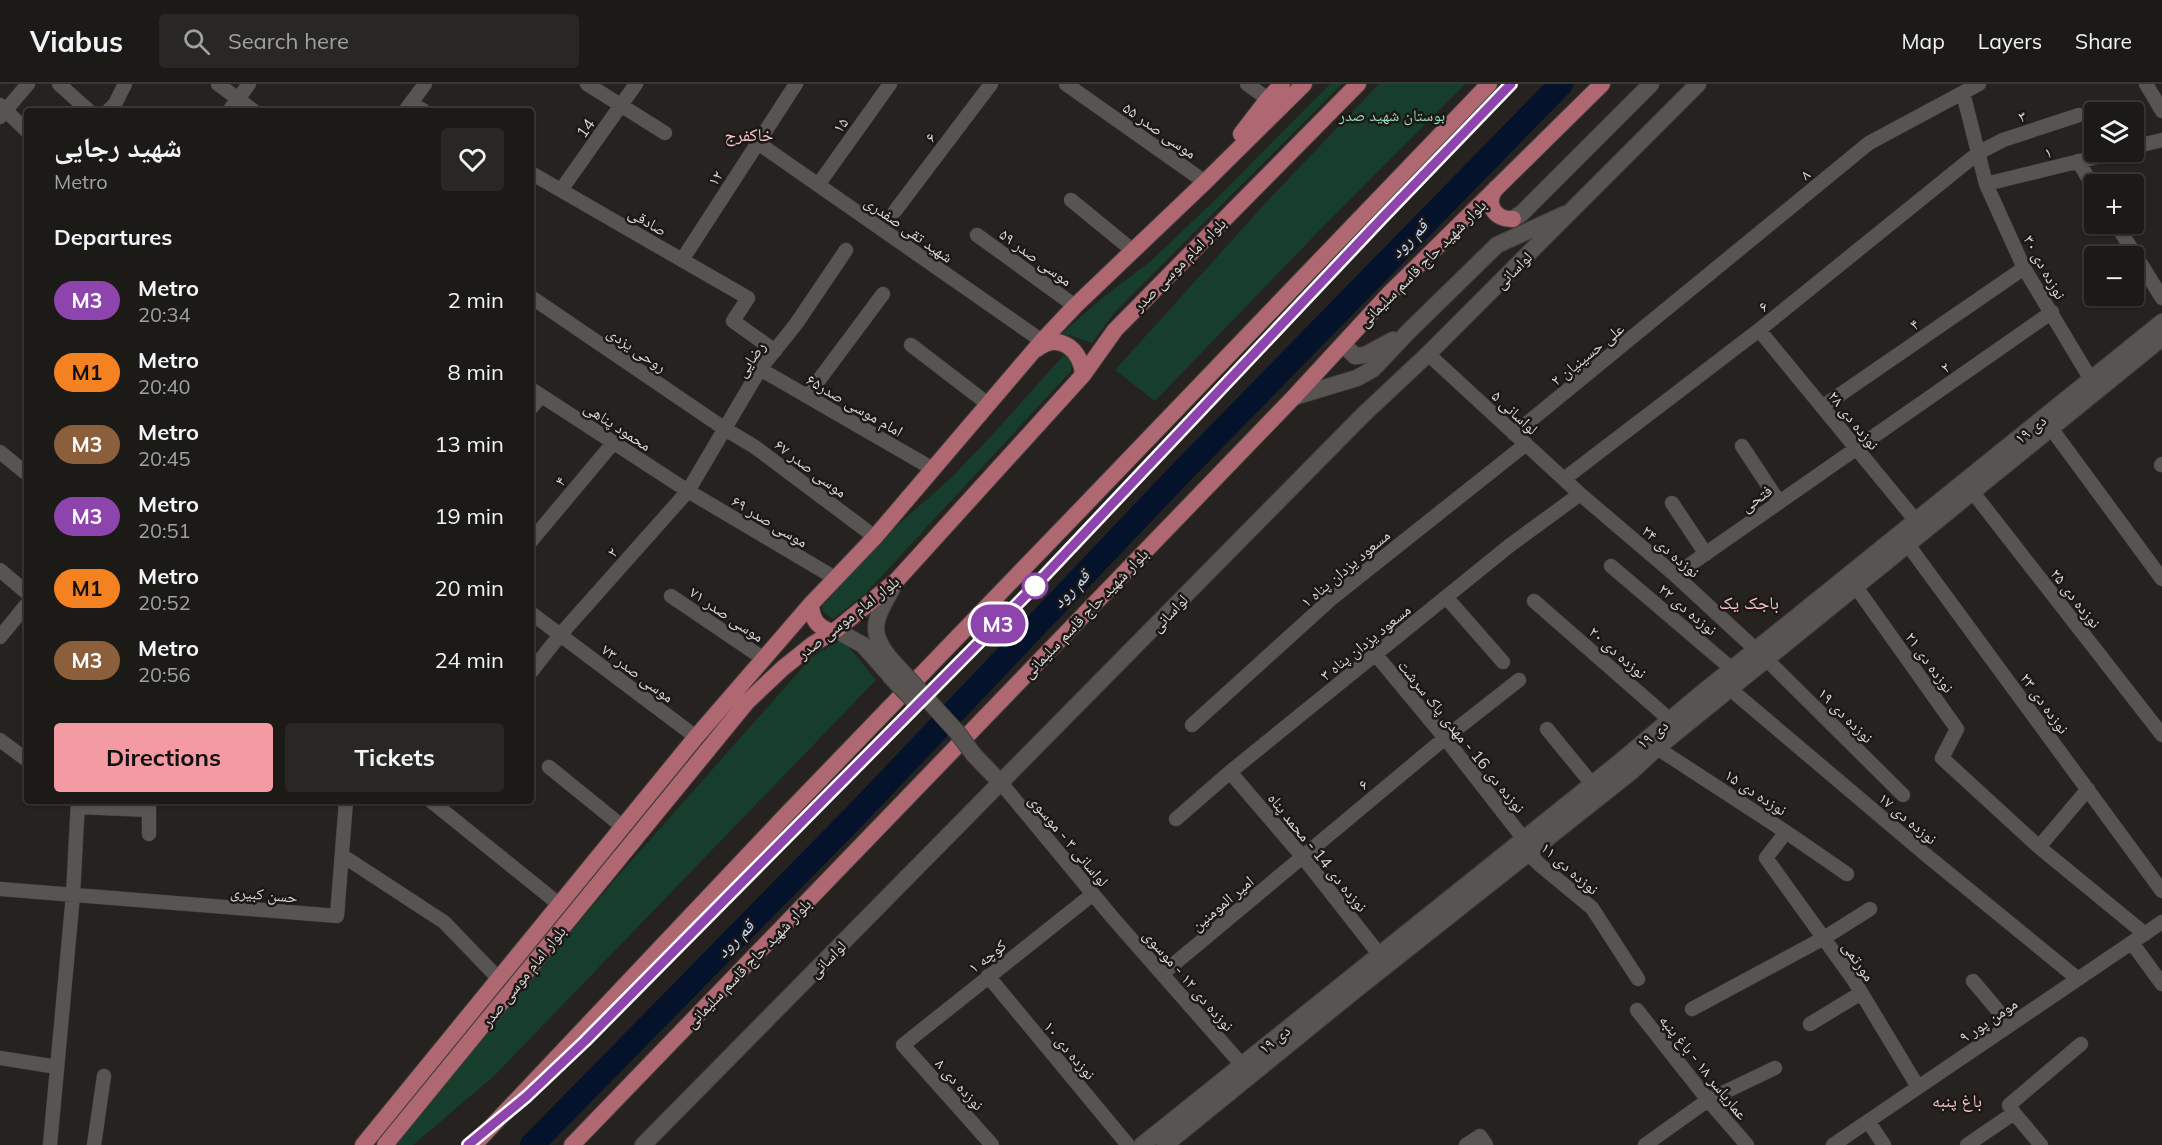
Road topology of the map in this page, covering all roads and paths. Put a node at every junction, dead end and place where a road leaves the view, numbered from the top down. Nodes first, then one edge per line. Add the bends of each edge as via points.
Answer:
1 (28, 84) edge
2 (58, 84) edge
3 (125, 84) edge
4 (218, 84) edge
5 (249, 84) edge
6 (424, 84) edge
7 (587, 84) edge
8 (636, 84) edge
9 (796, 84) edge
10 (890, 84) edge
11 (991, 84) edge
12 (1066, 84) edge
13 (1247, 84) edge
14 (1282, 84) edge
15 (1304, 84) edge
16 (1358, 84) edge
17 (1488, 84) edge
18 (1602, 84) edge
19 (1651, 84) edge
20 (1698, 84) edge
21 (1978, 84) edge
22 (2146, 84) edge
23 (1963, 93) junction
24 (1268, 99) junction
25 (233, 105) edge
26 (621, 106) junction
27 (408, 107) edge
28 (86, 108) edge
29 (116, 108) edge
30 (2, 111) edge
31 (2162, 111) edge
32 (2079, 115) dead end
33 (24, 129) edge
34 (665, 133) dead end
35 (2162, 140) edge
36 (758, 142) junction
37 (2144, 144) edge
38 (1978, 153) junction
39 (2084, 160) edge
40 (2078, 161) junction
41 (2086, 174) edge
42 (534, 175) edge
43 (1205, 182) junction
44 (1986, 184) junction
45 (818, 185) junction
46 (1496, 188) junction
47 (561, 190) junction
48 (1071, 200) dead end
49 (895, 211) dead end
50 (1573, 211) junction
51 (2122, 234) edge
52 (977, 236) dead end
53 (846, 250) dead end
54 (1132, 250) junction
55 (682, 260) junction
56 (2024, 268) junction
57 (883, 294) dead end
58 (2162, 298) edge
59 (534, 299) edge
60 (1680, 299) joint
61 (1076, 306) junction
62 (2052, 312) junction
63 (1759, 330) junction
64 (1409, 331) junction
65 (2160, 335) edge
66 (1343, 344) junction
67 (911, 345) dead end
68 (1037, 347) junction
69 (775, 351) junction
70 (1428, 354) junction
71 (760, 369) junction
72 (1083, 375) junction
73 (2093, 385) junction
74 (536, 393) edge
75 (807, 396) junction
76 (1294, 397) junction
77 (988, 404) junction
78 (1822, 407) junction
79 (2047, 423) junction
80 (725, 429) junction
81 (1514, 434) junction
82 (614, 442) junction
83 (1526, 444) junction
84 (1742, 446) dead end
85 (1856, 448) junction
86 (0, 452) edge
87 (933, 469) junction
88 (24, 472) edge
89 (1564, 479) junction
90 (1968, 487) junction
91 (688, 491) junction
92 (1580, 494) junction
93 (1779, 502) junction
94 (1672, 503) dead end
95 (1920, 526) junction
96 (534, 537) edge
97 (875, 537) junction
98 (1904, 539) junction
99 (1706, 554) junction
100 (1611, 566) dead end
101 (0, 570) edge
102 (1675, 575) junction
103 (835, 579) junction
104 (2162, 579) edge
105 (896, 580) junction
106 (1856, 587) junction
107 (24, 590) edge
108 (671, 596) dead end
109 (1446, 597) junction
110 (1534, 601) dead end
111 (811, 604) junction
112 (24, 608) edge
113 (534, 615) edge
114 (834, 631) junction
115 (560, 635) junction
116 (0, 636) edge
117 (1376, 655) junction
118 (1761, 655) junction
119 (764, 659) junction
120 (1503, 662) dead end
121 (534, 668) edge
122 (893, 671) junction
123 (1731, 679) junction
124 (1519, 681) dead end
125 (1675, 724) junction
126 (1192, 725) dead end
127 (1546, 729) dead end
128 (2162, 735) edge
129 (696, 737) junction
130 (1445, 738) junction
131 (0, 740) edge
132 (1652, 742) junction
133 (24, 758) edge
134 (549, 768) dead end
135 (1230, 772) junction
136 (1001, 783) junction
137 (1592, 784) junction
138 (2088, 789) junction
139 (1903, 795) dead end
140 (78, 804) edge
141 (346, 804) edge
142 (435, 804) edge
143 (149, 806) edge
144 (1176, 819) dead end
145 (623, 827) junction
146 (1786, 832) junction
147 (149, 834) dead end
148 (1523, 844) junction
149 (2039, 847) junction
150 (342, 856) junction
151 (1302, 856) junction
152 (1846, 874) dead end
153 (0, 889) edge
154 (2162, 891) edge
155 (1093, 894) junction
156 (73, 895) junction
157 (560, 905) junction
158 (1870, 909) dead end
159 (1112, 917) joint
160 (2162, 922) edge
161 (2145, 934) junction
162 (1824, 938) junction
163 (2132, 943) junction
164 (1379, 954) junction
165 (1162, 974) junction
166 (988, 976) junction
167 (499, 979) junction
168 (2078, 979) junction
169 (1638, 980) dead end
170 (1973, 981) dead end
171 (2162, 984) edge
172 (1861, 993) junction
173 (1692, 1009) dead end
174 (1637, 1010) dead end
175 (1810, 1024) dead end
176 (2010, 1025) junction
177 (2081, 1044) dead end
178 (903, 1045) joint
179 (0, 1058) edge
180 (57, 1067) junction
181 (1775, 1068) dead end
182 (1246, 1071) junction
183 (104, 1076) dead end
184 (1918, 1087) junction
185 (1708, 1100) junction
186 (2014, 1113) junction
187 (1868, 1121) junction
188 (1172, 1138) edge
189 (1483, 1140) edge
190 (50, 1145) edge
191 (94, 1145) edge
192 (363, 1145) edge
193 (386, 1145) edge
194 (474, 1145) edge
195 (572, 1145) edge
196 (643, 1145) edge
197 (992, 1145) edge
198 (1128, 1145) edge
199 (1142, 1145) edge
200 (1466, 1145) edge
201 (1645, 1145) edge
202 (1747, 1145) edge
203 (1833, 1145) edge
204 (1884, 1145) edge
205 (1967, 1145) edge
206 (2041, 1145) edge

1 - 30 street
2 - 28 street
3 - 29 street
4 - 25 street
5 - 25 street
6 - 27 street
7 - 26 street
8 - 26 street, 14
9 - 36 street, ۱۲
10 - 45 street, ۱۵
11 - 49 street, ۶
12 - 43 street, موسی صدر ۵۵
13 - 24 street
14 - 24 main road
15 - 43 main road, بلوار امام موسی صدر
16 - 72 main road, بلوار امام موسی صدر via 1115,330
17 - 194 main road via 783,817
18 - 46 main road, بلوار شهید حاج قاسم سلیمانی
19 - 46 main road via 1513,219 1499,217 1492,209 1491,198
20 - 50 main road, لواسانی
21 - 23 street, ۸
22 - 31 street
23 - 38 street, نوزده دی ۳۰
23 - 60 street, ۸ via 1869,143
24 - 43 main road
26 - 34 street
26 - 47 street, 14
30 - 33 street
32 - 38 street, ۳
35 - 37 street
36 - 45 street, شهید تقی صفدری
36 - 55 street, ۱۲
38 - 44 street, نوزده دی ۳۰
38 - 63 street, ۶
39 - 40 street, ۱
40 - 41 street
40 - 44 street, ۱
42 - 47 street, صادقی
43 - 54 main road, بلوار امام موسی صدر
44 - 56 street, نوزده دی ۳۰
45 - 68 street, شهید تقی صفدری
46 - 66 main road, بلوار شهید حاج قاسم سلیمانی
47 - 55 street, صادقی
48 - 54 street
50 - 64 main road via 1497,244
50 - 70 main road, لواسانی
51 - 58 street
52 - 61 street, موسی صدر ۵۹
53 - 69 street, رضایی
54 - 61 main road, بلوار امام موسی صدر
55 - 69 street, صادقی via 748,298 733,321
56 - 62 street, نوزده دی ۳۰
56 - 78 street, ۴
57 - 75 street
59 - 80 street, روحی یزدی
60 - 81 street, ۲ علی حسینیان
61 - 68 main road, بلوار امام موسی صدر
62 - 73 street, نوزده دی ۳۰
62 - 85 street, ۲
63 - 78 street, نوزده دی ۲۸
63 - 89 street, ۶
64 - 66 main road via 1365,355 1355,356
64 - 76 main road via 1373,369 1358,378
65 - 73 main road, ۱۹ دی
66 - 76 main road, بلوار شهید حاج قاسم سلیمانی
67 - 77 street
68 - 72 main road via 1054,342 1066,345 1076,352
68 - 77 main road, بلوار امام موسی صدر
69 - 71 street, رضایی
70 - 81 street, لواسانی ۵
70 - 136 main road, لواسانی via 1355,423
71 - 75 street, امام موسی صدر۶۵
71 - 80 street, رضایی
72 - 105 main road, بلوار امام موسی صدر
73 - 79 main road, ۱۹ دی
74 - 82 street, محمود پناهی
75 - 87 street, امام موسی صدر۶۵
76 - 195 main road, بلوار شهید حاج قاسم سلیمانی
77 - 87 main road, بلوار امام موسی صدر
78 - 85 street, نوزده دی ۲۸
79 - 90 main road, ۱۹ دی
79 - 104 street
80 - 91 street, رضایی
80 - 97 street, موسی صدر ۶۷
81 - 83 street, لواسانی ۵
82 - 91 street, محمود پناهی
82 - 96 street, ۴
83 - 89 street, لواسانی ۵
83 - 126 street, ۱ مسعود یزدان پناه via 1331,599
84 - 93 street
85 - 93 street, فتحی
85 - 95 street, نوزده دی ۲۸
86 - 88 street
87 - 97 main road, بلوار امام موسی صدر
89 - 92 street, لواسانی ۵
90 - 95 main road, ۱۹ دی
90 - 128 street, نوزده دی ۲۵
91 - 103 street, موسی صدر ۶۹
91 - 115 street, ۲
92 - 102 street, نوزده دی ۲۴
92 - 109 street, ۳ مسعود یزدان پناه
93 - 99 street, فتحی
94 - 99 street
95 - 98 main road, ۱۹ دی
97 - 103 main road, بلوار امام موسی صدر
98 - 106 main road, ۱۹ دی
98 - 118 main road, ۱۹ دی
98 - 138 street, نوزده دی ۲۳
99 - 102 street, فتحی
100 - 123 street, نوزده دی ۲۲
101 - 107 street
102 - 118 street, نوزده دی ۲۴
103 - 111 main road, بلوار امام موسی صدر
105 - 114 main road, بلوار امام موسی صدر
105 - 122 main road via 877,617 875,631
106 - 118 main road, ۱۹ دی
106 - 149 street, نوزده دی ۲۱ via 1958,729 1941,758
108 - 119 street, موسی صدر ۷۱
109 - 117 street, ۳ مسعود یزدان پناه
109 - 120 street
110 - 125 street, نوزده دی ۲۰
111 - 114 main road via 815,622
111 - 119 main road, بلوار امام موسی صدر
112 - 116 street
113 - 115 street, موسی صدر ۷۳
114 - 122 main road via 863,645
114 - 193 main road, بلوار امام موسی صدر via 783,668 747,702
115 - 121 street, ۲
115 - 129 street, موسی صدر ۷۳
117 - 130 street, نوزده دی 16 - مهدی پاک سرشت
117 - 135 street, ۳ مسعود یزدان پناه
118 - 123 main road, ۱۹ دی
118 - 139 street, نوزده دی ۱۹
119 - 129 main road, بلوار امام موسی صدر
122 - 136 main road, bridge via 957,732
123 - 125 main road, ۱۹ دی
123 - 168 street, نوزده دی ۱۷ via 1932,860
124 - 130 street, ۶
125 - 132 main road, ۱۹ دی
127 - 137 street
129 - 145 main road, بلوار امام موسی صدر
130 - 148 street, نوزده دی 16 - مهدی پاک سرشت
130 - 151 street, ۶
131 - 133 street
132 - 137 main road, ۱۹ دی
132 - 146 street, نوزده دی ۱۵
132 - 148 main road, ۱۹ دی via 1631,772
134 - 145 street
135 - 144 street, ۳ مسعود یزدان پناه
135 - 151 street, نوزده دی 14 - محمد پناه
136 - 155 street, لواسانی ۳ - موسوی
136 - 196 main road, لواسانی
137 - 148 main road, ۱۹ دی
138 - 149 street
138 - 154 street, نوزده دی ۲۳
140 - 143 street
140 - 156 street
141 - 150 street, حسن کبیری
142 - 157 street
143 - 147 street
145 - 157 main road, بلوار امام موسی صدر
146 - 152 street, نوزده دی ۱۵
146 - 162 street, مورتمی via 1766,858
148 - 164 main road, ۱۹ دی
148 - 169 street, نوزده دی ۱۱ via 1592,908
148 - 182 main road, ۱۹ دی via 1353,992
149 - 161 street
150 - 156 street, حسن کبیری via 338,912 333,917
150 - 167 street via 444,921
151 - 164 street, نوزده دی 14 - محمد پناه
151 - 165 street, امیر المومنین
153 - 156 street
155 - 159 street, لواسانی ۳ - موسوی
155 - 166 street, کوچه ۱
156 - 180 street
157 - 167 main road, بلوار امام موسی صدر
158 - 162 street
159 - 165 street, نوزده دی ۱۲ - موسوی
160 - 161 street, مومن پور ۹
161 - 163 street, مومن پور ۹
162 - 172 street, مورتمی
162 - 173 street
163 - 168 street, مومن پور ۹
163 - 171 street
164 - 182 main road, ۱۹ دی
165 - 182 street, نوزده دی ۱۲ - موسوی
166 - 178 street, کوچه ۱
166 - 198 street, نوزده دی ۱۰
167 - 192 main road, بلوار امام موسی صدر
168 - 176 street, مومن پور ۹
170 - 176 street
172 - 175 street
172 - 184 street, مورتمی
174 - 185 street, عماریاسر ۱۸ - باغ پنبه
176 - 184 street, مومن پور ۹
177 - 186 street via 2009,1105
178 - 197 street, نوزده دی ۸
179 - 180 street
180 - 190 street
181 - 185 street
182 - 188 main road, ۱۹ دی
183 - 191 street
184 - 187 street, مومن پور ۹
185 - 201 street
185 - 202 street, عماریاسر ۱۸ - باغ پنبه
186 - 205 street
186 - 206 street
187 - 203 street, مومن پور ۹
187 - 204 street
188 - 199 main road, ۱۹ دی
189 - 200 street

